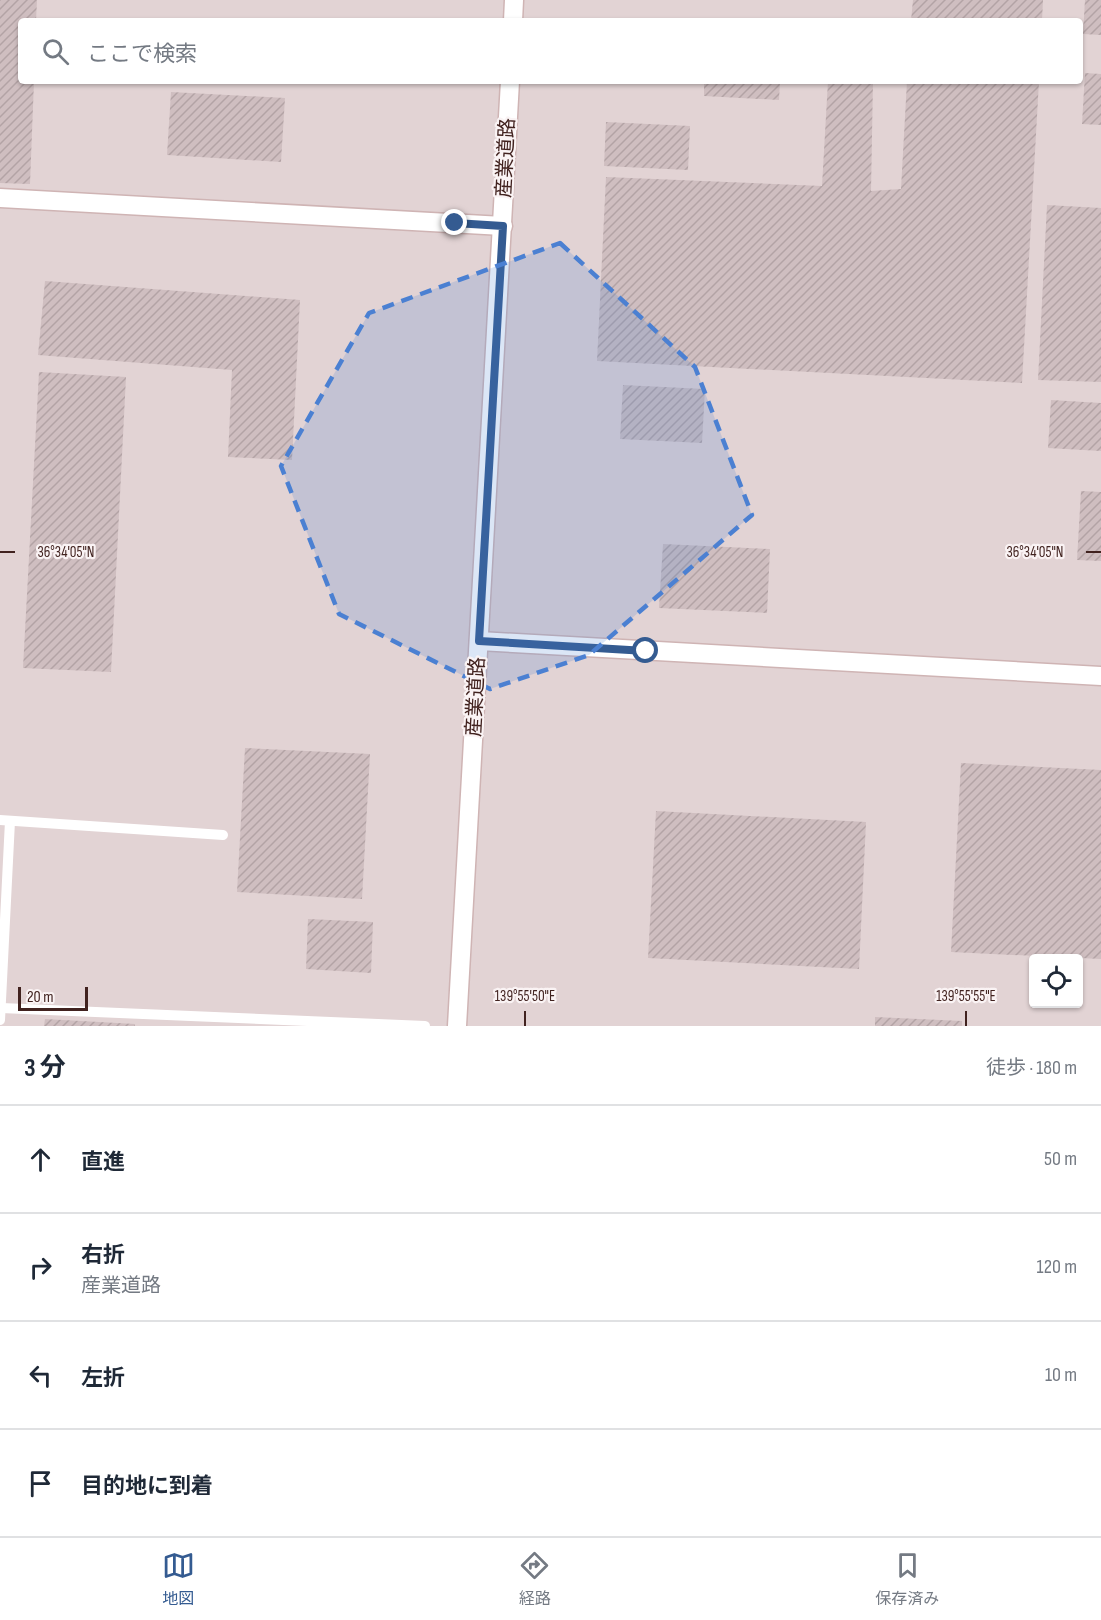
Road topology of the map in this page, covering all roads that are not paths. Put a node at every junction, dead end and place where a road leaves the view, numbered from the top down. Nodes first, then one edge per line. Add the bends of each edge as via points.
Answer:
1 (514, 0) edge
2 (513, 18) edge
3 (510, 84) edge
4 (0, 198) edge
5 (503, 226) junction
6 (479, 641) junction
7 (1101, 675) edge
8 (5, 820) edge
9 (223, 834) dead end
10 (1, 1008) edge
11 (0, 1020) edge
12 (425, 1026) edge
13 (457, 1026) edge

1 - 2 street
3 - 5 street, 産業道路
4 - 5 street
5 - 6 street, 産業道路
6 - 7 street
6 - 13 street, 産業道路
8 - 9 lane
8 - 10 lane
10 - 11 lane
10 - 12 lane

